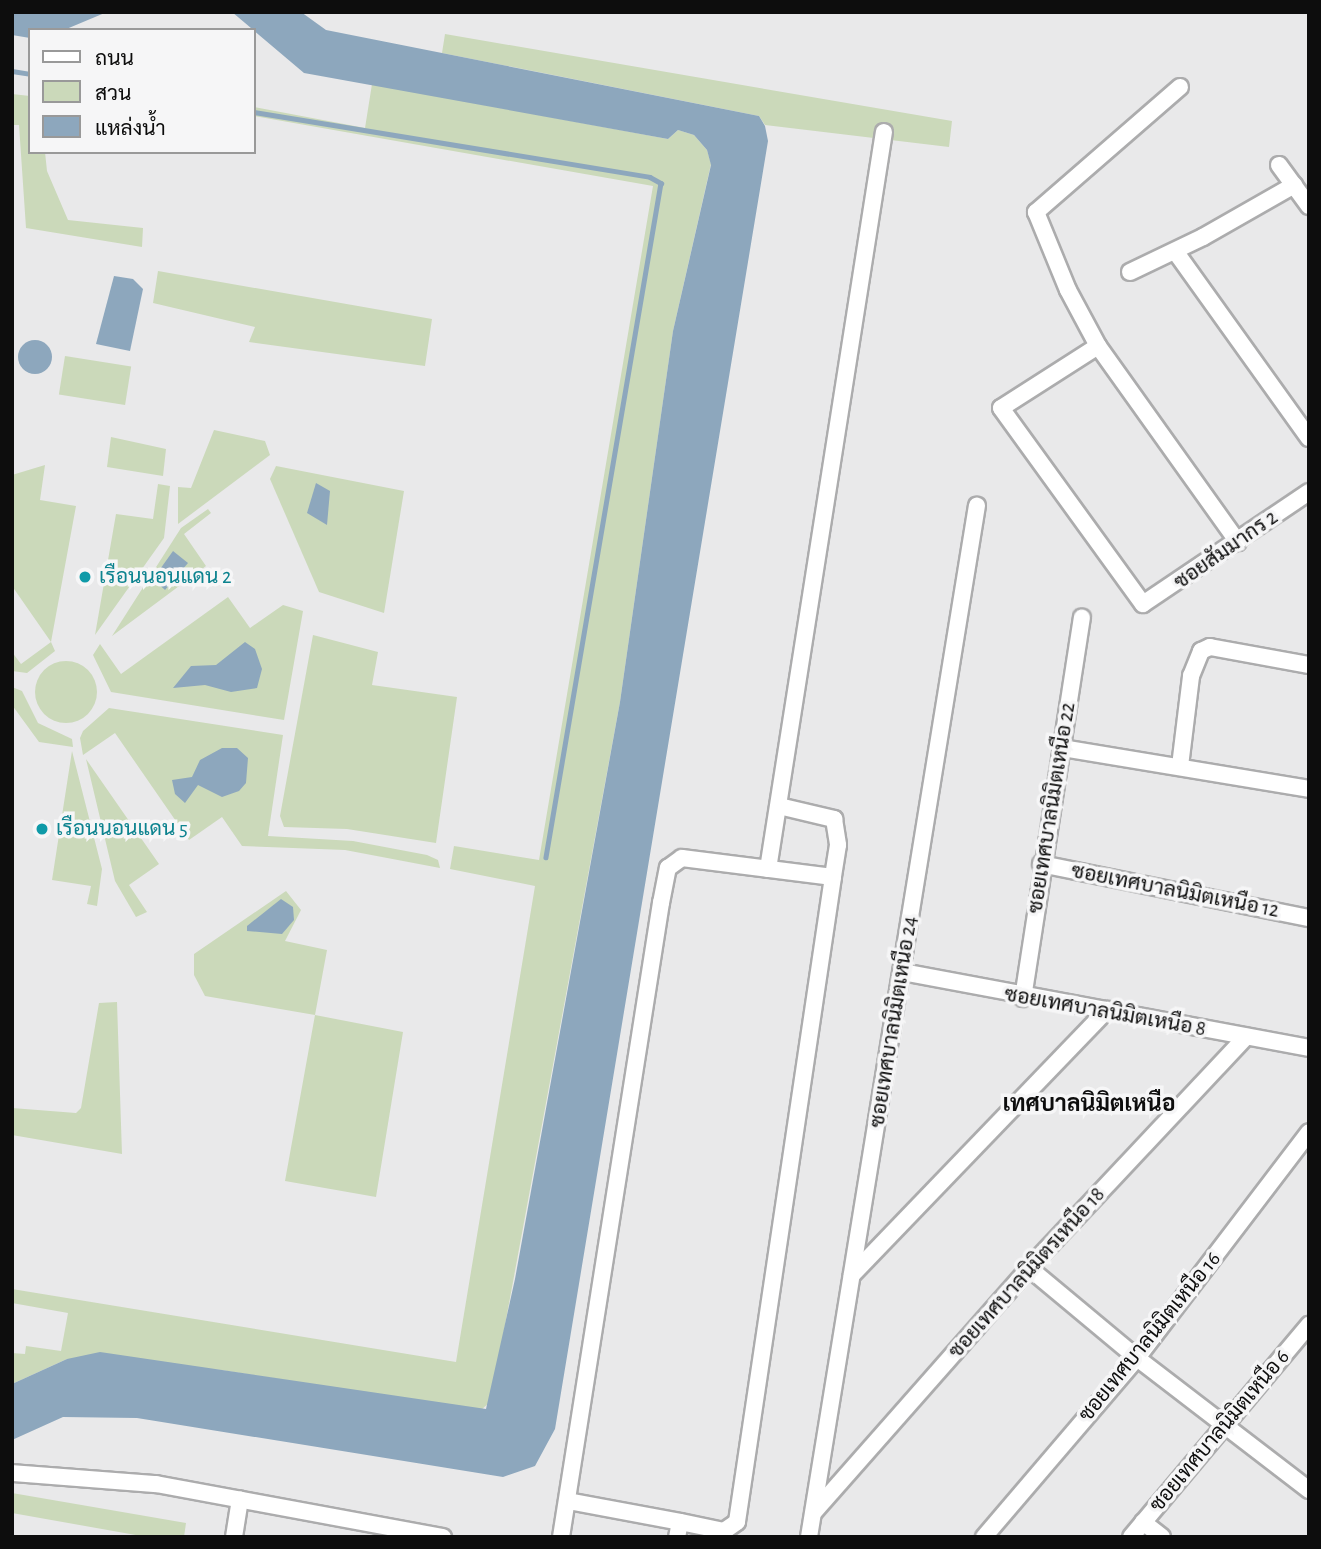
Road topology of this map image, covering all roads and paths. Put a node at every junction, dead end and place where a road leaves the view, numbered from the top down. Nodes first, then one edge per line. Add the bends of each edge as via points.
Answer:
1 (1180, 87) dead end
2 (884, 132) dead end
3 (1279, 165) dead end
4 (1294, 184) junction
5 (1309, 206) edge
6 (1175, 251) junction
7 (1130, 272) dead end
8 (1097, 346) junction
9 (1309, 438) edge
10 (1309, 492) edge
11 (977, 506) dead end
12 (1238, 542) junction
13 (1082, 618) dead end
14 (1309, 665) edge
15 (1062, 748) junction
16 (1180, 766) junction
17 (1309, 789) edge
18 (779, 806) junction
19 (1041, 864) junction
20 (768, 869) junction
21 (833, 877) junction
22 (1309, 918) edge
23 (903, 972) junction
24 (1023, 998) junction
25 (1107, 1010) junction
26 (1246, 1037) junction
27 (1309, 1048) edge
28 (1309, 1132) edge
29 (1029, 1268) junction
30 (852, 1275) junction
31 (1309, 1325) edge
32 (1137, 1358) junction
33 (1226, 1423) junction
34 (12, 1473) edge
35 (1309, 1490) edge
36 (240, 1499) junction
37 (568, 1501) junction
38 (813, 1513) junction
39 (1143, 1522) junction
40 (679, 1529) edge
41 (389, 1532) edge
42 (234, 1537) edge
43 (443, 1537) edge
44 (561, 1537) edge
45 (809, 1537) edge
46 (985, 1537) edge
47 (1131, 1537) edge
48 (1162, 1537) edge

1 - 8 street via 1036,212
2 - 18 street
3 - 4 street
4 - 5 street
4 - 6 street
6 - 7 street
6 - 9 street
8 - 12 street
8 - 12 street, ซอยสัมมากร 2 via 1002,408 1143,604
10 - 12 street, ซอยสัมมากร 2
11 - 23 street, ซอยเทศบาลนิมิตเหนือ 24
13 - 15 street, ซอยเทศบาลนิมิตเหนือ 22
14 - 16 street via 1210,647 1201,651 1191,676
15 - 16 street
15 - 19 street, ซอยเทศบาลนิมิตเหนือ 22
16 - 17 street
18 - 20 street
18 - 21 street via 834,819 838,845
19 - 22 street, ซอยเทศบาลนิมิตเหนือ 12
19 - 24 street, ซอยเทศบาลนิมิตเหนือ 22
20 - 21 street
20 - 37 street via 682,858 668,868
21 - 40 street via 737,1522 724,1531
23 - 24 street, ซอยเทศบาลนิมิตเหนือ 8
23 - 30 street, ซอยเทศบาลนิมิตเหนือ 24
24 - 25 street, ซอยเทศบาลนิมิตเหนือ 8
25 - 26 street, ซอยเทศบาลนิมิตเหนือ 8
25 - 30 street
26 - 27 street, ซอยเทศบาลนิมิตเหนือ 8
26 - 29 street, ซอยเทศบาลนิมิตรเหนือ 18
28 - 32 street, ซอยเทศบาลนิมิตเหนือ 16
29 - 32 street
29 - 38 street, ซอยเทศบาลนิมิตรเหนือ 18
30 - 38 street, ซอยเทศบาลนิมิตเหนือ 24
31 - 33 street, ซอยเทศบาลนิมิตเหนือ 6
32 - 33 street
32 - 46 street, ซอยเทศบาลนิมิตเหนือ 16
33 - 35 street
33 - 39 street, ซอยเทศบาลนิมิตเหนือ 6
34 - 36 street via 102,1476
36 - 41 street
36 - 42 street
37 - 40 street
37 - 44 street
38 - 45 street, ซอยเทศบาลนิมิตเหนือ 24
39 - 47 street, ซอยเทศบาลนิมิตเหนือ 6
39 - 48 street
41 - 43 street

